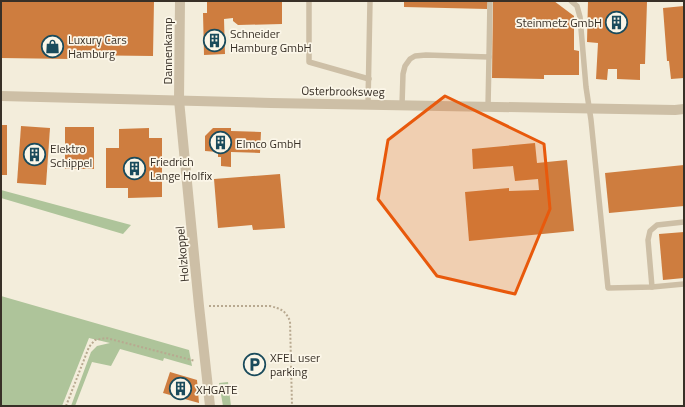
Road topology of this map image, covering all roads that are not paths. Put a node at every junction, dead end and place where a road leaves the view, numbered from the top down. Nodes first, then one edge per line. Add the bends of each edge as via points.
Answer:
1 (180, 1) edge
2 (309, 1) edge
3 (370, 1) edge
4 (490, 1) edge
5 (571, 1) edge
6 (489, 57) junction
7 (369, 79) junction
8 (1, 96) edge
9 (179, 100) junction
10 (368, 104) junction
11 (402, 105) junction
12 (488, 107) junction
13 (590, 108) junction
14 (684, 109) edge
15 (684, 222) edge
16 (684, 284) edge
17 (652, 287) junction
18 (210, 406) edge

1 - 9 street, Dannenkamp
2 - 7 lane via 309,62
3 - 7 lane
4 - 6 lane
5 - 13 lane via 577,6 580,17
6 - 11 lane via 415,56 405,66
6 - 12 lane
7 - 10 lane
8 - 9 street, Osterbrooksweg
9 - 10 street, Osterbrooksweg
9 - 18 street, Holzkoppel
10 - 11 street, Osterbrooksweg
11 - 12 street, Osterbrooksweg
12 - 13 street, Osterbrooksweg
13 - 14 street, Osterbrooksweg
13 - 17 lane via 608,288
15 - 17 lane via 657,225 650,231 648,240
16 - 17 lane

